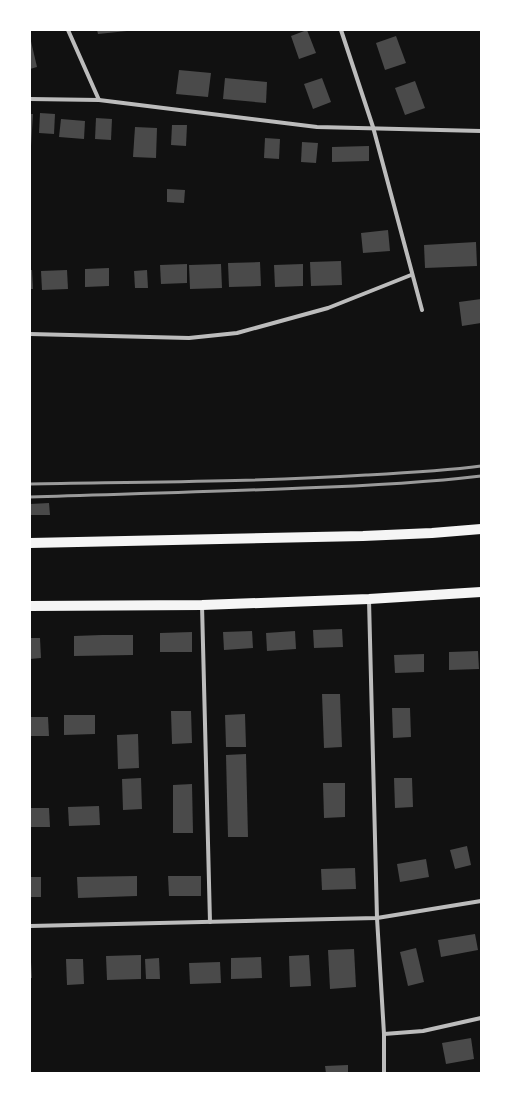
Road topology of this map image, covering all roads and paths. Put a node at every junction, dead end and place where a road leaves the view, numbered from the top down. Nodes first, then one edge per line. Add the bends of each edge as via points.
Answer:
1 (68, 30) edge
2 (341, 30) edge
3 (30, 99) edge
4 (99, 100) junction
5 (373, 127) junction
6 (481, 131) edge
7 (412, 275) junction
8 (422, 310) dead end
9 (30, 334) edge
10 (481, 529) edge
11 (30, 543) edge
12 (481, 592) edge
13 (369, 599) junction
14 (202, 605) junction
15 (30, 606) edge
16 (481, 901) edge
17 (377, 918) junction
18 (210, 922) junction
19 (30, 926) edge
20 (481, 1018) edge
21 (384, 1034) junction
22 (384, 1073) edge

1 - 4 street
2 - 5 street
3 - 4 street
4 - 5 street via 317,127
5 - 6 street
5 - 7 street
7 - 8 street
7 - 9 street via 328,308 237,333 189,338
10 - 11 main road via 363,536
12 - 13 main road
13 - 14 main road
13 - 17 street
14 - 15 main road
14 - 18 street
16 - 17 street
17 - 18 street
17 - 21 street
18 - 19 street
20 - 21 street via 423,1031
21 - 22 street

